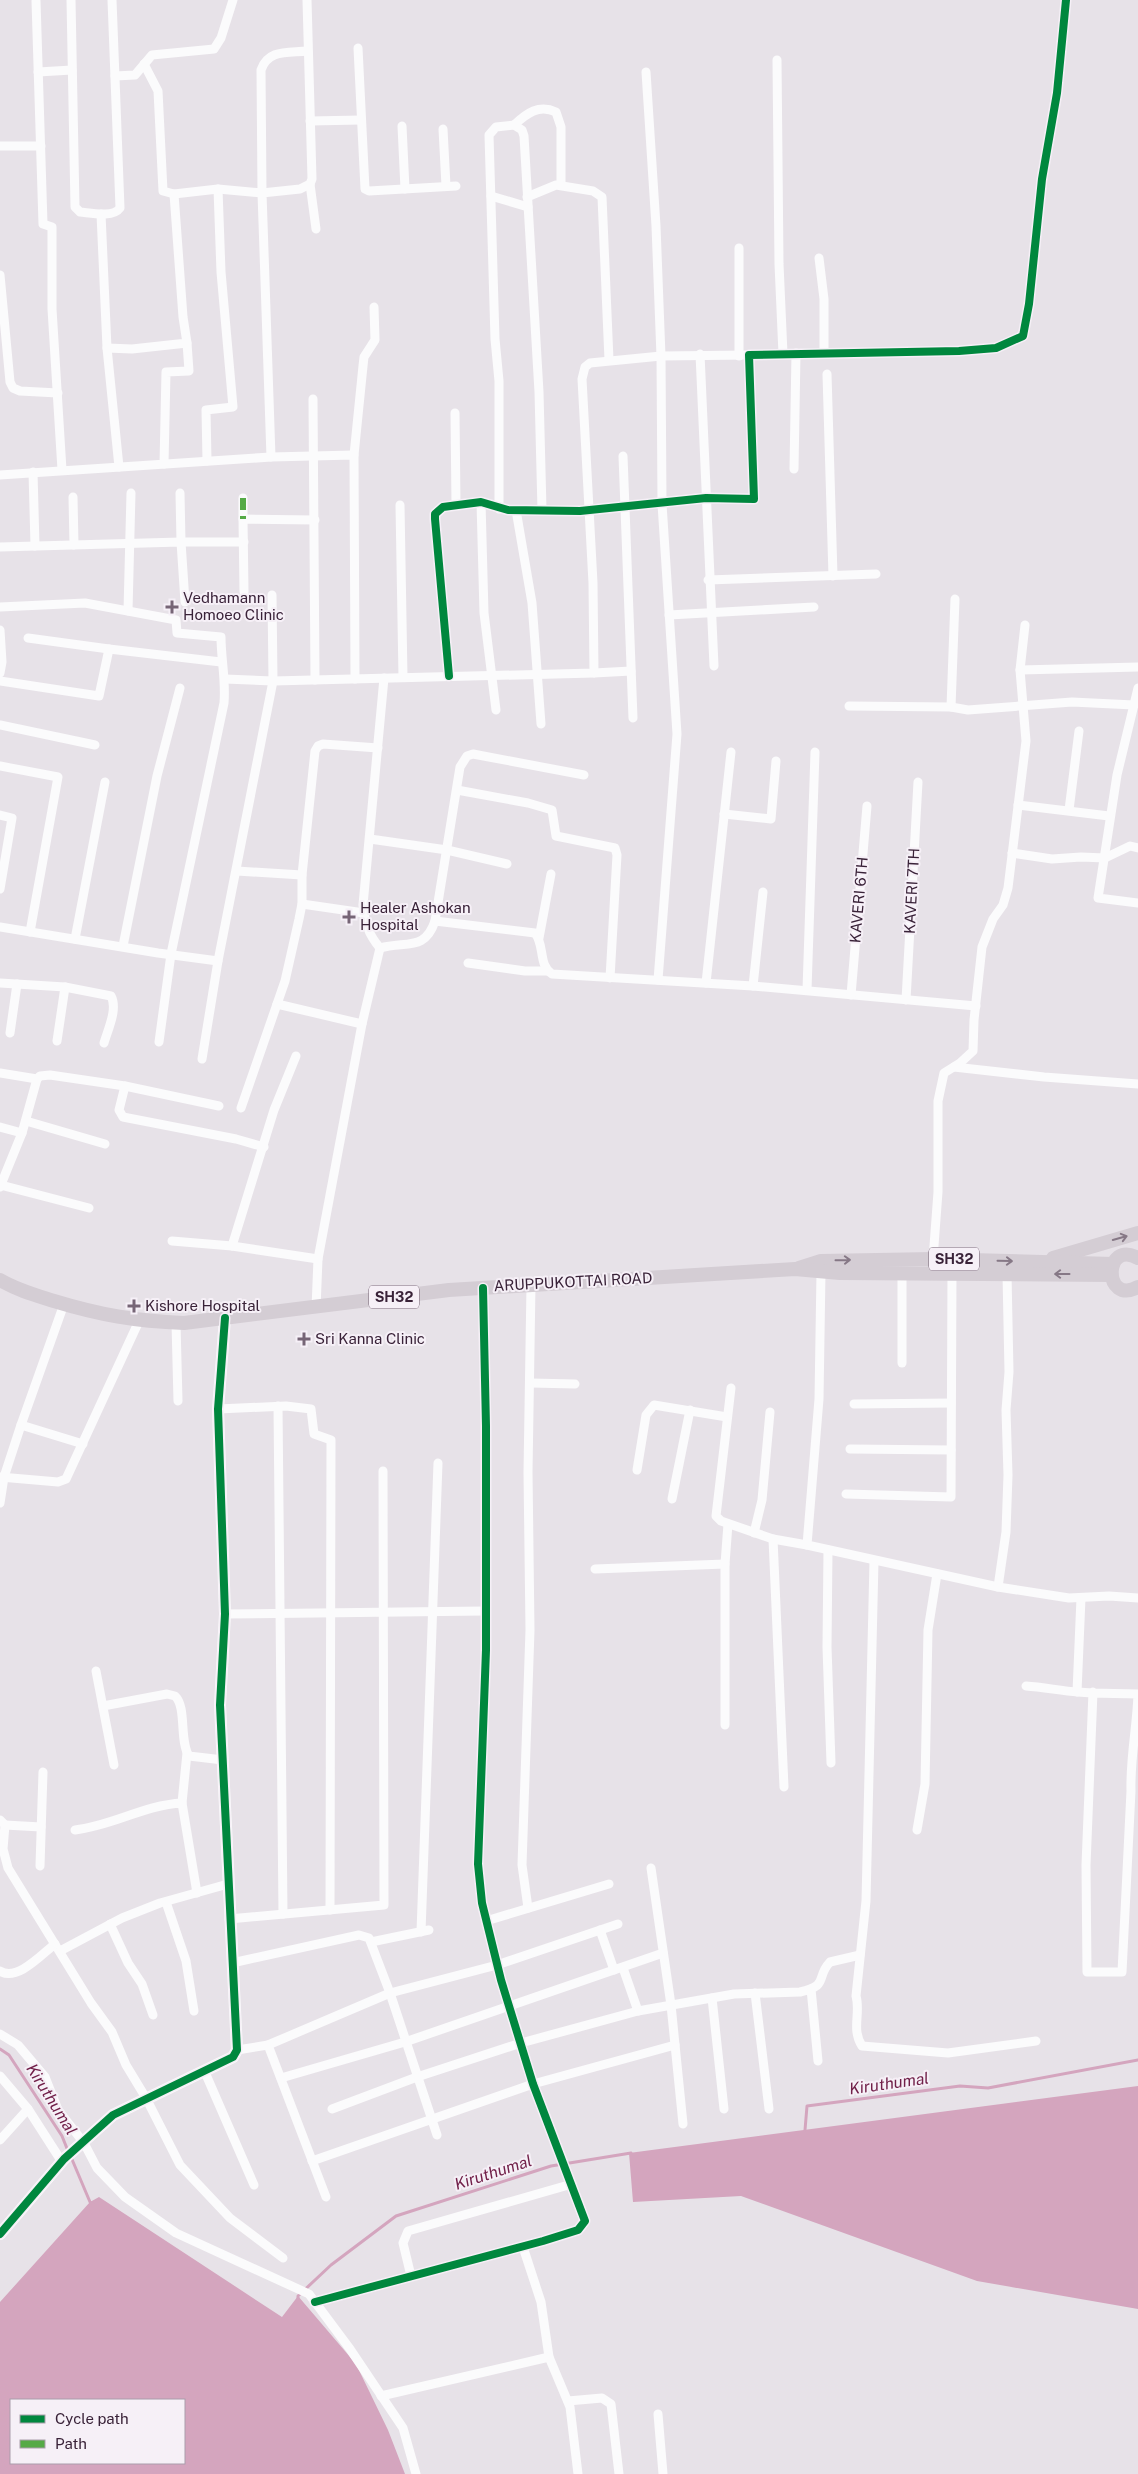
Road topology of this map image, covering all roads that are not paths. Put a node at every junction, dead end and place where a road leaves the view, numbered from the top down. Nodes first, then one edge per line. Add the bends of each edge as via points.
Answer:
1 (71, 0) edge
2 (112, 0) edge
3 (233, 0) edge
4 (307, 0) edge
5 (1066, 0) edge
6 (36, 2) dead end
7 (358, 48) dead end
8 (307, 51) junction
9 (776, 60) dead end
10 (144, 64) junction
11 (72, 70) junction
12 (38, 72) junction
13 (646, 72) dead end
14 (115, 76) junction
15 (361, 120) junction
16 (310, 121) junction
17 (514, 125) junction
18 (402, 126) dead end
19 (443, 129) dead end
20 (0, 146) edge
21 (41, 146) junction
22 (310, 184) junction
23 (561, 185) junction
24 (446, 186) junction
25 (456, 186) dead end
26 (218, 189) junction
27 (405, 189) junction
28 (262, 193) junction
29 (174, 194) junction
30 (491, 196) junction
31 (528, 197) junction
32 (528, 207) junction
33 (101, 214) junction
34 (316, 229) dead end
35 (739, 248) dead end
36 (819, 258) dead end
37 (0, 275) edge
38 (374, 307) dead end
39 (187, 343) junction
40 (107, 348) junction
41 (796, 353) junction
42 (824, 353) junction
43 (700, 354) junction
44 (783, 354) junction
45 (661, 356) junction
46 (744, 356) junction
47 (609, 360) junction
48 (827, 374) dead end
49 (58, 393) junction
50 (312, 399) dead end
51 (455, 413) dead end
52 (354, 455) junction
53 (314, 456) junction
54 (623, 456) dead end
55 (271, 457) junction
56 (207, 461) junction
57 (164, 464) junction
58 (119, 467) junction
59 (794, 469) dead end
60 (62, 470) junction
61 (33, 472) junction
62 (0, 475) edge
63 (131, 493) dead end
64 (180, 493) dead end
65 (73, 497) dead end
66 (243, 498) dead end
67 (706, 498) junction
68 (481, 502) junction
69 (400, 504) dead end
70 (662, 504) junction
71 (456, 505) junction
72 (624, 506) junction
73 (590, 508) junction
74 (499, 509) junction
75 (516, 510) junction
76 (542, 510) junction
77 (243, 519) junction
78 (314, 520) junction
79 (181, 542) junction
80 (244, 542) junction
81 (131, 543) junction
82 (74, 545) junction
83 (35, 546) junction
84 (0, 548) edge
85 (876, 574) dead end
86 (833, 576) junction
87 (708, 580) junction
88 (244, 592) dead end
89 (272, 595) dead end
90 (955, 600) dead end
91 (185, 602) dead end
92 (0, 607) edge
93 (814, 607) dead end
94 (128, 611) junction
95 (711, 612) junction
96 (670, 615) junction
97 (1025, 625) dead end
98 (0, 630) edge
99 (28, 638) dead end
100 (109, 649) junction
101 (1, 662) edge
102 (221, 662) junction
103 (714, 666) dead end
104 (1138, 667) edge
105 (1020, 670) junction
106 (631, 671) junction
107 (0, 672) edge
108 (594, 673) junction
109 (492, 675) junction
110 (537, 675) junction
111 (449, 676) junction
112 (403, 677) junction
113 (384, 678) junction
114 (225, 679) junction
115 (355, 679) junction
116 (315, 680) junction
117 (0, 681) edge
118 (273, 681) junction
119 (180, 688) dead end
120 (1138, 688) edge
121 (1134, 705) junction
122 (849, 706) dead end
123 (1023, 706) junction
124 (951, 707) junction
125 (496, 710) dead end
126 (633, 718) dead end
127 (541, 724) dead end
128 (0, 725) edge
129 (1079, 731) dead end
130 (95, 745) dead end
131 (378, 748) junction
132 (731, 752) dead end
133 (815, 752) dead end
134 (776, 761) dead end
135 (0, 766) edge
136 (584, 775) dead end
137 (105, 782) dead end
138 (918, 782) dead end
139 (457, 790) junction
140 (1018, 804) junction
141 (867, 806) dead end
142 (1070, 810) junction
143 (724, 814) junction
144 (0, 815) edge
145 (1109, 816) junction
146 (370, 839) junction
147 (1138, 848) edge
148 (447, 850) junction
149 (1012, 853) junction
150 (1105, 858) junction
151 (507, 864) dead end
152 (237, 871) junction
153 (551, 874) dead end
154 (302, 875) junction
155 (0, 889) edge
156 (763, 892) dead end
157 (1138, 903) edge
158 (302, 904) junction
159 (364, 913) junction
160 (435, 921) junction
161 (0, 927) edge
162 (30, 932) junction
163 (539, 938) junction
164 (75, 939) junction
165 (123, 946) junction
166 (380, 948) junction
167 (171, 954) junction
168 (218, 960) junction
169 (468, 963) dead end
170 (547, 971) junction
171 (610, 978) junction
172 (658, 980) junction
173 (0, 983) edge
174 (706, 983) junction
175 (17, 984) junction
176 (753, 986) junction
177 (65, 987) junction
178 (807, 990) junction
179 (851, 994) junction
180 (906, 1000) junction
181 (277, 1004) junction
182 (976, 1006) junction
183 (362, 1024) junction
184 (10, 1033) dead end
185 (57, 1041) dead end
186 (104, 1042) dead end
187 (159, 1042) dead end
188 (296, 1056) dead end
189 (202, 1059) dead end
190 (954, 1067) junction
191 (0, 1073) edge
192 (37, 1079) junction
193 (1138, 1084) edge
194 (118, 1085) junction
195 (219, 1106) dead end
196 (240, 1108) dead end
197 (26, 1121) junction
198 (0, 1127) edge
199 (22, 1133) junction
200 (105, 1144) dead end
201 (264, 1147) junction
202 (0, 1186) edge
203 (89, 1208) dead end
204 (1138, 1233) edge
205 (172, 1241) dead end
206 (232, 1246) junction
207 (1136, 1255) edge
208 (318, 1259) junction
209 (933, 1259) junction
210 (1040, 1262) junction
211 (795, 1269) junction
212 (1112, 1269) junction
213 (820, 1272) junction
214 (902, 1272) junction
215 (952, 1272) junction
216 (1007, 1274) junction
217 (0, 1280) edge
218 (531, 1285) junction
219 (1138, 1287) edge
220 (483, 1288) junction
221 (64, 1304) junction
222 (316, 1308) junction
223 (225, 1318) junction
224 (139, 1321) junction
225 (176, 1323) junction
226 (902, 1363) dead end
227 (531, 1383) junction
228 (575, 1384) dead end
229 (731, 1388) dead end
230 (178, 1401) dead end
231 (951, 1403) junction
232 (854, 1404) dead end
233 (278, 1406) junction
234 (218, 1408) junction
235 (690, 1410) junction
236 (770, 1412) dead end
237 (727, 1417) junction
238 (21, 1425) junction
239 (84, 1444) junction
240 (850, 1449) dead end
241 (951, 1450) junction
242 (438, 1463) dead end
243 (637, 1470) dead end
244 (383, 1471) dead end
245 (4, 1478) edge
246 (846, 1494) dead end
247 (672, 1499) dead end
248 (0, 1502) edge
249 (728, 1524) junction
250 (754, 1533) junction
251 (773, 1540) junction
252 (807, 1545) junction
253 (828, 1550) junction
254 (874, 1561) junction
255 (725, 1564) junction
256 (595, 1569) dead end
257 (937, 1574) junction
258 (998, 1587) junction
259 (1081, 1598) junction
260 (1138, 1598) edge
261 (433, 1611) junction
262 (484, 1611) junction
263 (383, 1612) junction
264 (280, 1613) junction
265 (330, 1613) junction
266 (225, 1614) junction
267 (96, 1671) dead end
268 (1026, 1686) dead end
269 (1077, 1692) junction
270 (1094, 1692) junction
271 (102, 1706) junction
272 (725, 1725) dead end
273 (1136, 1748) edge
274 (187, 1753) junction
275 (223, 1760) junction
276 (831, 1763) dead end
277 (114, 1765) dead end
278 (43, 1772) dead end
279 (784, 1787) dead end
280 (182, 1804) junction
281 (3, 1822) edge
282 (41, 1827) junction
283 (74, 1830) dead end
284 (917, 1830) dead end
285 (40, 1866) dead end
286 (651, 1868) dead end
287 (228, 1884) junction
288 (609, 1884) dead end
289 (197, 1893) junction
290 (166, 1902) junction
291 (528, 1908) junction
292 (330, 1910) junction
293 (283, 1914) junction
294 (229, 1919) junction
295 (486, 1921) junction
296 (110, 1924) junction
297 (618, 1924) dead end
298 (600, 1930) junction
299 (371, 1942) junction
300 (58, 1948) junction
301 (663, 1953) junction
302 (860, 1955) junction
303 (232, 1962) junction
304 (497, 1965) junction
305 (618, 1969) junction
306 (0, 1971) edge
307 (811, 1989) junction
308 (390, 1992) junction
309 (755, 1994) junction
310 (712, 1998) junction
311 (671, 2005) junction
312 (510, 2006) junction
313 (194, 2010) dead end
314 (638, 2011) junction
315 (153, 2015) dead end
316 (0, 2034) edge
317 (1036, 2041) dead end
318 (405, 2042) junction
319 (521, 2043) junction
320 (675, 2044) junction
321 (268, 2045) junction
322 (237, 2050) junction
323 (818, 2061) dead end
324 (204, 2070) junction
325 (0, 2076) edge
326 (417, 2077) junction
327 (281, 2078) junction
328 (533, 2084) junction
329 (146, 2098) junction
330 (28, 2108) junction
331 (332, 2109) dead end
332 (724, 2109) dead end
333 (769, 2109) dead end
334 (431, 2118) junction
335 (683, 2124) dead end
336 (437, 2135) dead end
337 (0, 2140) edge
338 (80, 2147) junction
339 (63, 2161) junction
340 (312, 2161) junction
341 (572, 2184) junction
342 (254, 2185) dead end
343 (326, 2196) dead end
344 (0, 2234) edge
345 (523, 2247) junction
346 (283, 2258) dead end
347 (411, 2276) junction
348 (308, 2295) junction
349 (550, 2357) junction
350 (381, 2396) junction
351 (568, 2401) junction
352 (658, 2414) dead end
353 (416, 2474) edge
354 (578, 2474) edge
355 (619, 2474) edge
356 (663, 2474) edge

1 - 11 street
2 - 14 street
3 - 10 street via 221,38 214,49 152,55
4 - 8 street
5 - 42 street via 1055,115 1042,179 1023,336 996,348
6 - 12 street
7 - 15 street
8 - 16 street
8 - 28 street via 274,54 264,62 261,70
9 - 44 street
10 - 14 street via 135,75
10 - 29 street via 158,91 162,189 166,194
11 - 12 street
11 - 33 street via 75,207 80,212
12 - 21 street
13 - 45 street
14 - 33 street via 120,208 116,212
15 - 16 street
15 - 27 street via 365,189
16 - 22 street
17 - 23 street via 527,113 538,109 548,108 556,112 561,127
17 - 30 street via 496,126 489,135
17 - 31 street via 522,130 524,136
18 - 27 street
19 - 24 street
20 - 21 street
21 - 49 street via 43,224 52,227 52,309
22 - 28 street via 300,189
22 - 34 street
23 - 31 street via 552,185
23 - 47 street via 593,190 602,197
24 - 25 street
24 - 27 street
26 - 28 street
26 - 29 street
26 - 56 street via 221,272 233,407 206,410
28 - 55 street
29 - 39 street
30 - 32 street
30 - 74 street via 499,381
31 - 32 street
32 - 76 street
33 - 40 street
35 - 46 street
36 - 42 street via 824,299
37 - 49 street via 10,382 20,391
38 - 52 street via 375,340 364,357
39 - 40 street via 132,349
39 - 57 street via 189,371 166,372
40 - 58 street
41 - 42 street
41 - 44 street
41 - 59 street
43 - 45 street
43 - 46 street
43 - 67 street
44 - 46 street
45 - 47 street
45 - 70 street
46 - 67 street via 754,499
47 - 73 street via 590,363 582,378
48 - 86 street
49 - 60 street
50 - 53 street
51 - 71 street
52 - 53 street
52 - 115 street
53 - 55 street
53 - 78 street
54 - 72 street
55 - 56 street
56 - 57 street
57 - 58 street
58 - 60 street
60 - 61 street
61 - 62 street
61 - 83 street
63 - 81 street
64 - 79 street
65 - 82 street
66 - 77 street
67 - 70 street
67 - 87 street
68 - 71 street
68 - 74 street
68 - 109 street via 484,613
69 - 112 street
70 - 72 street
70 - 96 street
71 - 111 street via 442,507 435,514
72 - 73 street
72 - 106 street
73 - 76 street via 580,511
73 - 108 street
74 - 75 street
75 - 76 street
75 - 110 street via 532,603
77 - 78 street
77 - 80 street
78 - 116 street
79 - 80 street
79 - 81 street
79 - 91 street
80 - 88 street
81 - 82 street
81 - 94 street
82 - 83 street
83 - 84 street
85 - 86 street
86 - 87 street
87 - 95 street
89 - 118 street
90 - 124 street
92 - 94 street via 85,603
93 - 95 street
94 - 102 street via 176,620 177,633 221,637
95 - 96 street
95 - 103 street
96 - 172 street via 677,734
97 - 105 street
98 - 101 street
99 - 100 street
100 - 102 street
100 - 117 street via 99,696
101 - 107 street
102 - 114 street
104 - 105 street
105 - 123 street
106 - 108 street
106 - 126 street
108 - 110 street
109 - 110 street
109 - 111 street
109 - 125 street
110 - 127 street
111 - 112 street
112 - 113 street
113 - 115 street
113 - 131 street
114 - 118 street
114 - 167 street via 225,700
115 - 116 street
116 - 118 street
118 - 152 street
119 - 165 street via 157,776
120 - 121 street
121 - 123 street via 1072,702
121 - 145 street
122 - 124 street
123 - 124 street via 968,710
123 - 140 street via 1026,741
128 - 130 street
129 - 142 street
131 - 146 street
131 - 154 street via 318,746
132 - 143 street
133 - 178 street
134 - 143 street via 771,819
135 - 162 street via 58,777
136 - 139 street via 473,754 467,756 460,767
137 - 164 street
138 - 180 street, KAVERI 7TH
139 - 148 street
139 - 171 street via 552,810 556,836 616,848
140 - 142 street
140 - 149 street
141 - 179 street, KAVERI 6TH
142 - 145 street
143 - 174 street
144 - 155 street via 12,818
145 - 150 street
146 - 148 street
146 - 159 street
147 - 150 street via 1130,846
148 - 151 street
148 - 160 street
149 - 150 street via 1052,859
149 - 182 street via 1003,905 993,919 982,947
150 - 157 street via 1098,898
152 - 154 street
152 - 168 street
153 - 163 street
154 - 158 street
156 - 176 street
158 - 159 street
158 - 181 street
159 - 166 street via 370,936
160 - 163 street via 532,932
160 - 166 street via 426,940
161 - 162 street
162 - 164 street
163 - 170 street
164 - 165 street
165 - 167 street
166 - 183 street
167 - 168 street
167 - 187 street
168 - 189 street
169 - 170 street
170 - 171 street
171 - 172 street
172 - 174 street
173 - 175 street
174 - 176 street
175 - 177 street
175 - 184 street
176 - 178 street
177 - 185 street
177 - 186 street via 111,996 114,1001 111,1022
178 - 179 street
179 - 180 street
180 - 182 street
181 - 183 street
181 - 196 street
182 - 190 street via 973,1051
183 - 208 street
188 - 201 street via 274,1110
190 - 193 street
190 - 209 street via 944,1073 938,1101 938,1192
191 - 192 street
192 - 194 street via 50,1075
192 - 197 street
194 - 195 street
194 - 201 street via 119,1110 123,1117
197 - 199 street
197 - 200 street
198 - 199 street
199 - 202 street
201 - 206 street
202 - 203 street
210 -> 204 main road
205 - 206 street
206 - 208 street
207 - 212 main road, SH32 via 1121,1257
208 - 222 street
209 -> 210 main road, ARUPPUKOTTAI ROAD / SH32
211 -> 209 main road, ARUPPUKOTTAI ROAD / SH32 via 821,1261
210 - 212 main road, ARUPPUKOTTAI ROAD / SH32
211 - 213 main road, ARUPPUKOTTAI ROAD / SH32
211 - 218 main road, ARUPPUKOTTAI ROAD / SH32
212 -> 216 main road, ARUPPUKOTTAI ROAD / SH32
212 - 219 main road via 1116,1285 1120,1288 1131,1290
213 - 214 main road, ARUPPUKOTTAI ROAD / SH32
213 - 252 street via 819,1399
214 - 215 main road, ARUPPUKOTTAI ROAD / SH32
214 - 226 street
215 - 216 main road, ARUPPUKOTTAI ROAD / SH32
215 - 231 street
216 - 258 street via 1008,1474 1006,1532
217 - 221 main road, ARUPPUKOTTAI ROAD / SH32 via 16,1289
218 - 220 main road, ARUPPUKOTTAI ROAD / SH32
218 - 227 street
220 - 222 main road, ARUPPUKOTTAI ROAD / SH32
220 - 262 street via 486,1426
221 - 224 main road, ARUPPUKOTTAI ROAD / SH32
221 - 238 street
222 - 223 main road, ARUPPUKOTTAI ROAD / SH32
223 - 225 main road, ARUPPUKOTTAI ROAD / SH32
223 - 234 street
224 - 225 main road, ARUPPUKOTTAI ROAD / SH32
224 - 239 street
225 - 230 street
227 - 228 street
227 - 291 street via 528,1472 530,1630 522,1865
229 - 237 street
231 - 232 street
231 - 241 street
233 - 234 street
233 - 264 street
233 - 265 street via 311,1409 314,1434 331,1440
234 - 266 street
235 - 237 street
235 - 243 street via 658,1404 650,1407
235 - 247 street
236 - 250 street via 762,1500
237 - 249 street via 715,1510 717,1519
238 - 239 street
238 - 245 street
239 - 245 street via 70,1474 62,1482
240 - 241 street
241 - 246 street via 950,1497
242 - 261 street
244 - 263 street
245 - 248 street
249 - 250 street
249 - 255 street
250 - 251 street
251 - 252 street
251 - 279 street
252 - 253 street
253 - 254 street
253 - 276 street via 826,1646
254 - 257 street
254 - 302 street via 866,1901
255 - 256 street
255 - 272 street
257 - 258 street
257 - 284 street via 928,1630 926,1784
258 - 259 street via 1030,1594
259 - 260 street
259 - 269 street
261 - 262 street
261 - 263 street
261 - 299 street via 425,1931
262 - 295 street via 485,1678 478,1864
263 - 265 street
263 - 292 street via 384,1905
264 - 265 street
264 - 266 street
264 - 293 street
265 - 292 street
266 - 275 street via 220,1705
267 - 271 street
268 - 269 street
269 - 270 street
270 - 273 street via 1138,1694
270 - 273 street via 1086,1865 1087,1972 1122,1972 1130,1766
271 - 274 street via 167,1694 175,1696
271 - 277 street
274 - 275 street via 193,1758
274 - 280 street
275 - 287 street
278 - 282 street
280 - 283 street via 162,1804 90,1828
280 - 289 street
281 - 282 street
281 - 300 street via 3,1849 8,1868
282 - 285 street
286 - 301 street
287 - 289 street
287 - 294 street
288 - 291 street
289 - 290 street
290 - 296 street
290 - 313 street via 186,1961
291 - 295 street
292 - 293 street
293 - 294 street
294 - 303 street
295 - 304 street
296 - 300 street
296 - 315 street via 142,1984
297 - 298 street
298 - 304 street
298 - 305 street
299 - 303 street via 365,1935 359,1935
299 - 308 street
300 - 306 street via 19,1972 8,1975
300 - 329 street via 112,2032 126,2065
301 - 305 street
301 - 311 street
302 - 307 street via 830,1962 822,1981
302 - 317 street via 855,2017 856,2037 862,2046 948,2053
303 - 322 street
304 - 308 street
304 - 312 street
305 - 312 street
305 - 314 street
307 - 309 street
307 - 323 street
308 - 318 street
308 - 321 street
309 - 310 street
309 - 333 street
310 - 311 street
310 - 332 street
311 - 314 street
311 - 320 street
312 - 318 street
312 - 319 street
314 - 319 street
316 - 338 street via 18,2045 45,2077 58,2110
318 - 326 street
318 - 327 street
319 - 326 street
319 - 328 street
320 - 328 street
320 - 335 street
321 - 322 street
321 - 327 street
322 - 324 street via 232,2057
324 - 329 street
324 - 342 street
325 - 330 street
326 - 331 street
326 - 334 street
327 - 340 street
328 - 334 street
328 - 341 street
329 - 338 street via 113,2115
329 - 346 street via 180,2165 230,2218
330 - 337 street
330 - 339 street
334 - 336 street
334 - 340 street
338 - 339 street
338 - 348 street via 125,2197 176,2233
339 - 344 street
340 - 343 street
341 - 345 street via 584,2216 582,2227
341 - 347 street via 408,2231 403,2244
345 - 347 street
345 - 349 street via 541,2302
347 - 348 street
348 - 350 street
349 - 350 street
349 - 351 street
350 - 353 street via 403,2428
351 - 354 street
351 - 355 street via 602,2398 611,2404
352 - 356 street

